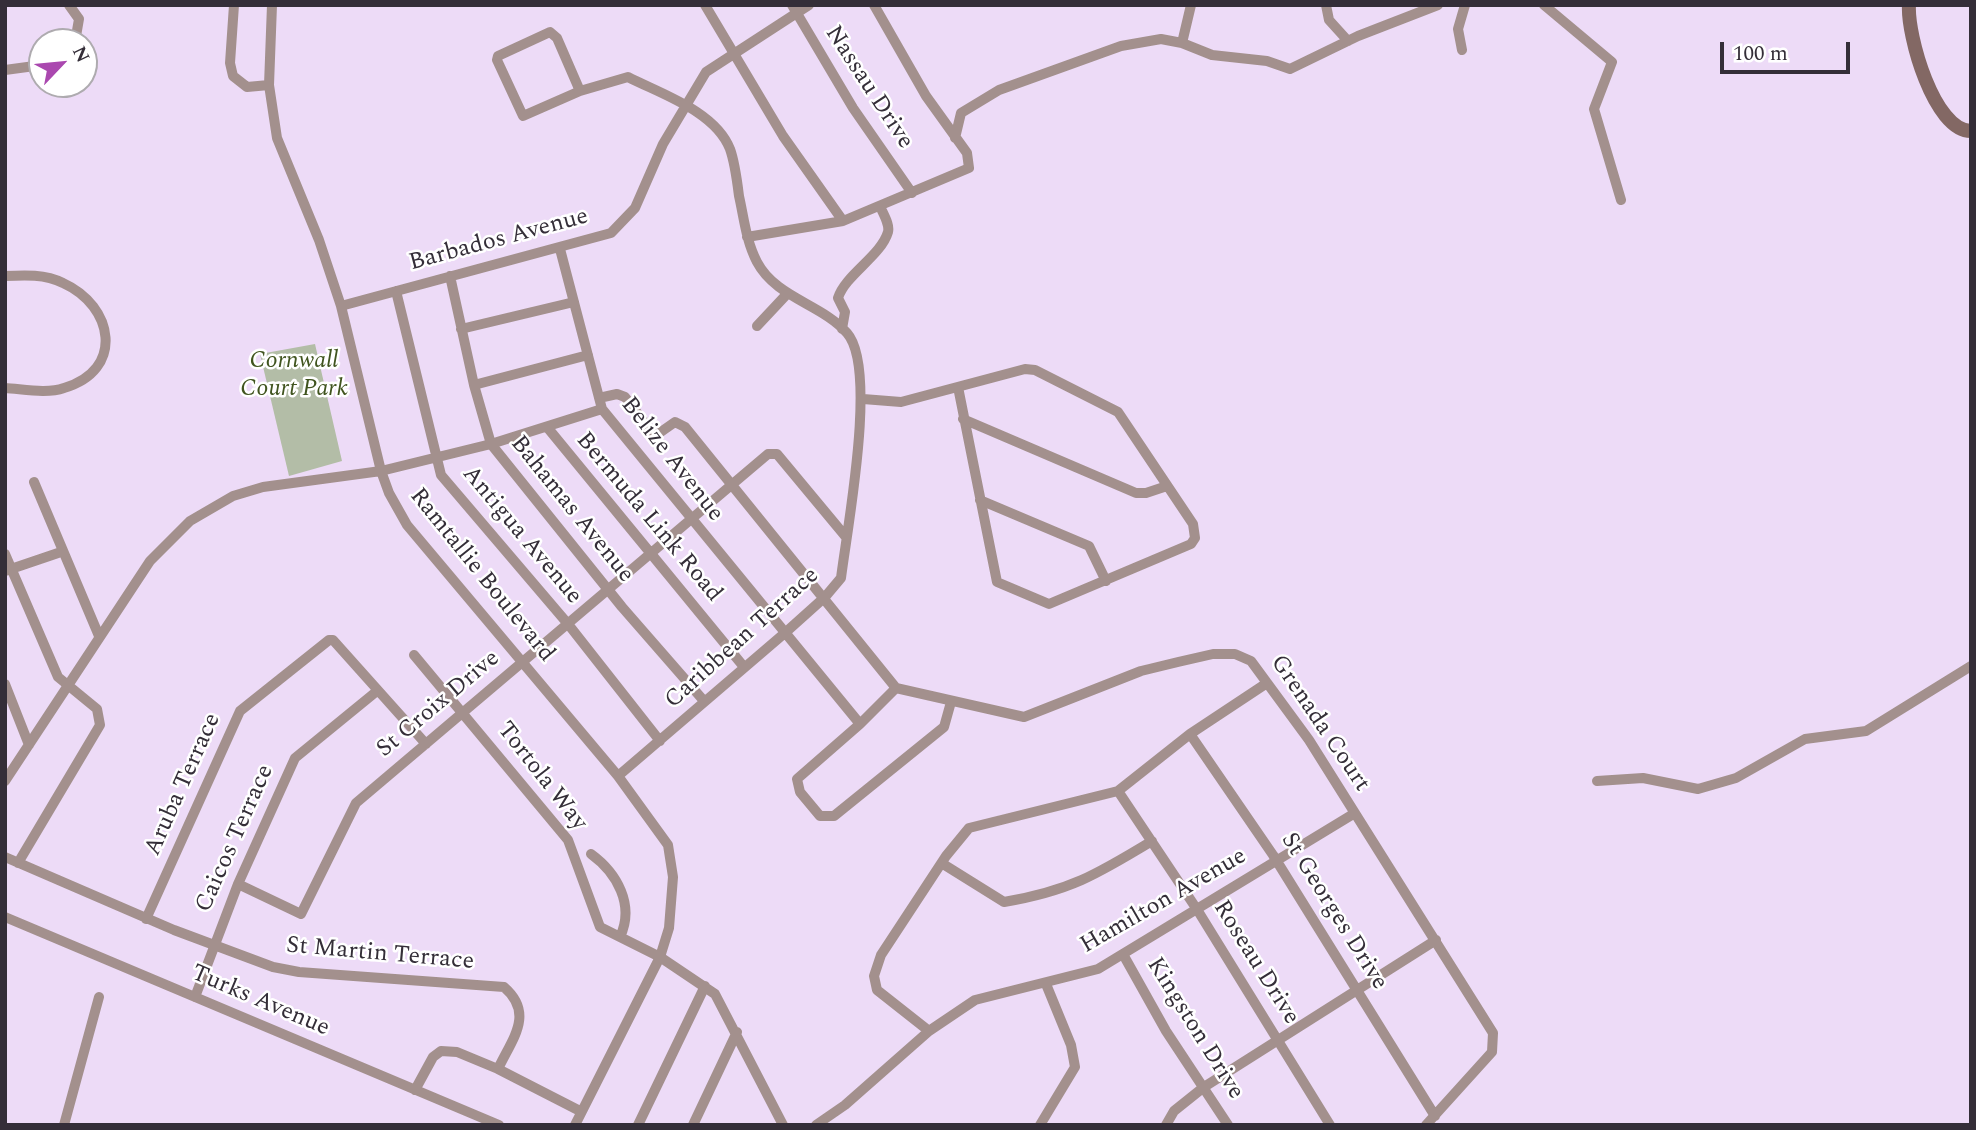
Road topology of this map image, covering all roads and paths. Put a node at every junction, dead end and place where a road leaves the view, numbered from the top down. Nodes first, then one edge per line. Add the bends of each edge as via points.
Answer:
1 (69, 5) edge
2 (234, 5) edge
3 (272, 5) edge
4 (705, 5) edge
5 (809, 5) edge
6 (874, 5) edge
7 (1191, 5) edge
8 (1326, 5) edge
9 (1438, 5) edge
10 (1465, 5) edge
11 (1544, 5) edge
12 (1909, 5) edge
13 (794, 9) edge
14 (77, 28) edge
15 (1348, 41) junction
16 (1182, 43) junction
17 (1462, 50) dead end
18 (736, 51) junction
19 (28, 67) edge
20 (5, 70) edge
21 (269, 85) junction
22 (580, 91) junction
23 (685, 106) junction
24 (1971, 131) edge
25 (955, 138) junction
26 (912, 192) junction
27 (1621, 200) dead end
28 (880, 206) junction
29 (843, 221) junction
30 (747, 237) junction
31 (560, 249) junction
32 (5, 276) edge
33 (450, 276) junction
34 (396, 291) junction
35 (787, 294) junction
36 (574, 302) junction
37 (341, 306) junction
38 (757, 326) dead end
39 (461, 329) junction
40 (842, 329) junction
41 (588, 355) junction
42 (474, 385) junction
43 (958, 387) junction
44 (5, 388) edge
45 (863, 399) junction
46 (601, 404) junction
47 (963, 419) junction
48 (547, 427) junction
49 (491, 444) junction
50 (435, 456) junction
51 (381, 471) junction
52 (34, 482) dead end
53 (732, 484) junction
54 (1167, 486) junction
55 (980, 500) junction
56 (690, 520) junction
57 (846, 537) junction
58 (61, 552) junction
59 (5, 554) edge
60 (650, 554) junction
61 (8, 570) edge
62 (1106, 581) junction
63 (608, 590) junction
64 (825, 597) junction
65 (568, 624) junction
66 (786, 632) junction
67 (99, 636) junction
68 (414, 656) dead end
69 (522, 662) junction
70 (1971, 666) edge
71 (744, 667) junction
72 (1267, 683) junction
73 (5, 684) edge
74 (67, 686) junction
75 (896, 688) junction
76 (377, 691) junction
77 (704, 701) junction
78 (951, 702) junction
79 (463, 713) junction
80 (860, 724) junction
81 (1190, 734) junction
82 (660, 741) junction
83 (426, 744) junction
84 (29, 745) junction
85 (618, 776) junction
86 (5, 781) edge
87 (1597, 781) dead end
88 (1118, 791) junction
89 (1355, 813) junction
90 (1152, 841) junction
91 (590, 854) dead end
92 (5, 858) edge
93 (1277, 862) junction
94 (18, 863) junction
95 (943, 864) junction
96 (238, 884) junction
97 (1198, 911) junction
98 (5, 917) edge
99 (146, 919) junction
100 (620, 937) junction
101 (1436, 940) junction
102 (214, 945) junction
103 (1124, 956) junction
104 (660, 957) junction
105 (1046, 984) junction
106 (705, 986) junction
107 (1357, 990) junction
108 (99, 997) dead end
109 (195, 997) junction
110 (929, 1031) junction
111 (737, 1032) junction
112 (1279, 1039) junction
113 (498, 1069) junction
114 (1205, 1087) junction
115 (415, 1090) junction
116 (580, 1111) junction
117 (1434, 1116) junction
118 (64, 1125) edge
119 (499, 1125) edge
120 (575, 1125) edge
121 (638, 1125) edge
122 (693, 1125) edge
123 (783, 1125) edge
124 (816, 1125) edge
125 (1040, 1125) edge
126 (1166, 1125) edge
127 (1228, 1125) edge
128 (1330, 1125) edge
129 (1426, 1125) edge

1 - 14 street via 79,19
2 - 21 street via 233,76 247,87
3 - 21 street, Ramtallie Boulevard
4 - 18 street
5 - 13 street, Barbados Avenue
6 - 25 street
7 - 16 street
8 - 15 street via 1329,20
9 - 15 street
10 - 17 street via 1458,29
11 - 27 street via 1612,62 1594,109
12 - 24 street via 1909,33 1927,82 1955,126
13 - 18 street, Barbados Avenue
13 - 26 street, Nassau Drive via 853,108
15 - 16 street via 1290,69 1267,61 1199,52
16 - 25 street via 1161,39 1121,46 1011,83 965,109
18 - 23 street, Barbados Avenue via 706,72
18 - 29 street via 783,136
19 - 20 street
21 - 37 street, Ramtallie Boulevard via 278,138 320,240
22 - 22 street, Caribbean Terrace via 523,116 498,56 550,32 557,38
22 - 23 street, Caribbean Terrace via 628,77
23 - 30 street, Caribbean Terrace via 722,134 729,148
23 - 31 street, Barbados Avenue via 624,223 611,233
25 - 26 street via 970,161 969,168
26 - 28 street
28 - 29 street
28 - 40 street via 888,234 839,293 845,312
29 - 30 street
30 - 35 street, Caribbean Terrace via 758,264
31 - 33 street, Barbados Avenue
31 - 36 street, Belize Avenue
32 - 44 street via 44,276 78,292 91,305 106,340 106,356 97,370 80,382 61,390
33 - 34 street, Barbados Avenue
33 - 39 street, Bahamas Avenue
34 - 37 street, Barbados Avenue
34 - 50 street, Antigua Avenue
35 - 38 street
35 - 40 street, Caribbean Terrace
36 - 39 street
36 - 41 street, Belize Avenue
37 - 51 street, Ramtallie Boulevard
39 - 42 street, Bahamas Avenue
40 - 45 street, Caribbean Terrace via 856,348
41 - 42 street
41 - 46 street, Belize Avenue
42 - 49 street, Bahamas Avenue
43 - 45 street via 901,402
43 - 47 street
43 - 54 street via 1025,369 1044,374 1118,412
45 - 57 street, Caribbean Terrace
46 - 48 street
46 - 53 street via 617,394 625,397 655,436 678,422
46 - 56 street, Belize Avenue
47 - 54 street via 1136,493
47 - 55 street
48 - 49 street
48 - 60 street, Bermuda Link Road
49 - 50 street
49 - 63 street, Bahamas Avenue
50 - 51 street
50 - 65 street, Antigua Avenue via 441,475
51 - 67 street via 263,487 222,502 190,521 150,561
51 - 69 street, Ramtallie Boulevard via 407,525
52 - 58 street
53 - 56 street, St Croix Drive
53 - 57 street, St Croix Drive via 768,454 776,454
53 - 64 street
54 - 62 street via 1193,524 1195,538 1191,544
55 - 62 street via 1089,546
55 - 62 street via 997,582 1049,604
56 - 60 street, St Croix Drive
56 - 66 street, Belize Avenue
57 - 64 street, Caribbean Terrace via 841,578
58 - 61 street
58 - 67 street
59 - 61 street
60 - 63 street, St Croix Drive
60 - 71 street, Bermuda Link Road
61 - 74 street via 58,677
63 - 65 street, St Croix Drive
63 - 77 street, Bahamas Avenue
64 - 66 street, Caribbean Terrace
64 - 75 street
65 - 69 street, St Croix Drive
65 - 82 street, Antigua Avenue
66 - 71 street, Caribbean Terrace
66 - 80 street, Belize Avenue
67 - 74 street
68 - 79 street, Tortola Way
69 - 79 street, St Croix Drive
69 - 85 street, Ramtallie Boulevard
70 - 87 street via 1866,731 1805,739 1736,778 1698,789 1643,778
71 - 77 street, Caribbean Terrace
72 - 78 street, Grenada Court via 1251,661 1235,654 1213,654 1141,671 1024,717
72 - 81 street
72 - 89 street, Grenada Court
73 - 84 street
74 - 84 street
74 - 94 street via 97,709 100,726
75 - 78 street, Grenada Court
75 - 80 street
76 - 83 street, Aruba Terrace
76 - 96 street, Caicos Terrace via 295,758
76 - 99 street, Aruba Terrace via 331,640 240,711
77 - 82 street, Caribbean Terrace
78 - 80 street via 944,727 834,816 820,816 800,792 797,779
79 - 83 street, St Croix Drive
79 - 100 street, Tortola Way via 568,840 600,927
81 - 88 street
81 - 93 street, St Georges Drive
82 - 85 street, Caribbean Terrace
83 - 96 street, St Croix Drive via 356,803 301,914
84 - 86 street
85 - 104 street, Ramtallie Boulevard via 668,845 673,877 669,928
88 - 90 street, Roseau Drive
88 - 95 street via 970,828
89 - 93 street, Hamilton Avenue
89 - 101 street, Grenada Court
90 - 95 street via 1087,880 1004,902
90 - 97 street, Roseau Drive
91 - 100 street via 612,872 626,904
92 - 94 street, St Martin Terrace
93 - 97 street, Hamilton Avenue
93 - 107 street, St Georges Drive
94 - 99 street, St Martin Terrace
95 - 110 street via 881,956 874,976 877,990
96 - 102 street, Caicos Terrace
97 - 103 street, Hamilton Avenue
97 - 112 street, Roseau Drive
98 - 109 street, Turks Avenue
99 - 102 street, St Martin Terrace
100 - 104 street, Tortola Way
101 - 107 street
101 - 117 street, Grenada Court via 1493,1033 1492,1052
102 - 109 street, Caicos Terrace
102 - 113 street, St Martin Terrace via 299,972 504,987 516,998 520,1023
103 - 105 street, Hamilton Avenue
103 - 114 street, Kingston Drive via 1166,1031
104 - 106 street, Tortola Way
104 - 116 street, Ramtallie Boulevard
105 - 110 street, Hamilton Avenue via 975,1000
105 - 125 street via 1071,1045 1075,1068
106 - 111 street, Tortola Way via 715,994
106 - 121 street
107 - 112 street
107 - 117 street, St Georges Drive
108 - 118 street
109 - 115 street, Turks Avenue
110 - 124 street, Hamilton Avenue
111 - 122 street
111 - 123 street, Tortola Way
112 - 114 street
112 - 128 street, Roseau Drive
113 - 115 street via 457,1052 441,1051
113 - 116 street
114 - 126 street via 1174,1111
114 - 127 street, Kingston Drive
115 - 119 street, Turks Avenue
116 - 120 street, Ramtallie Boulevard
117 - 129 street, Grenada Court

